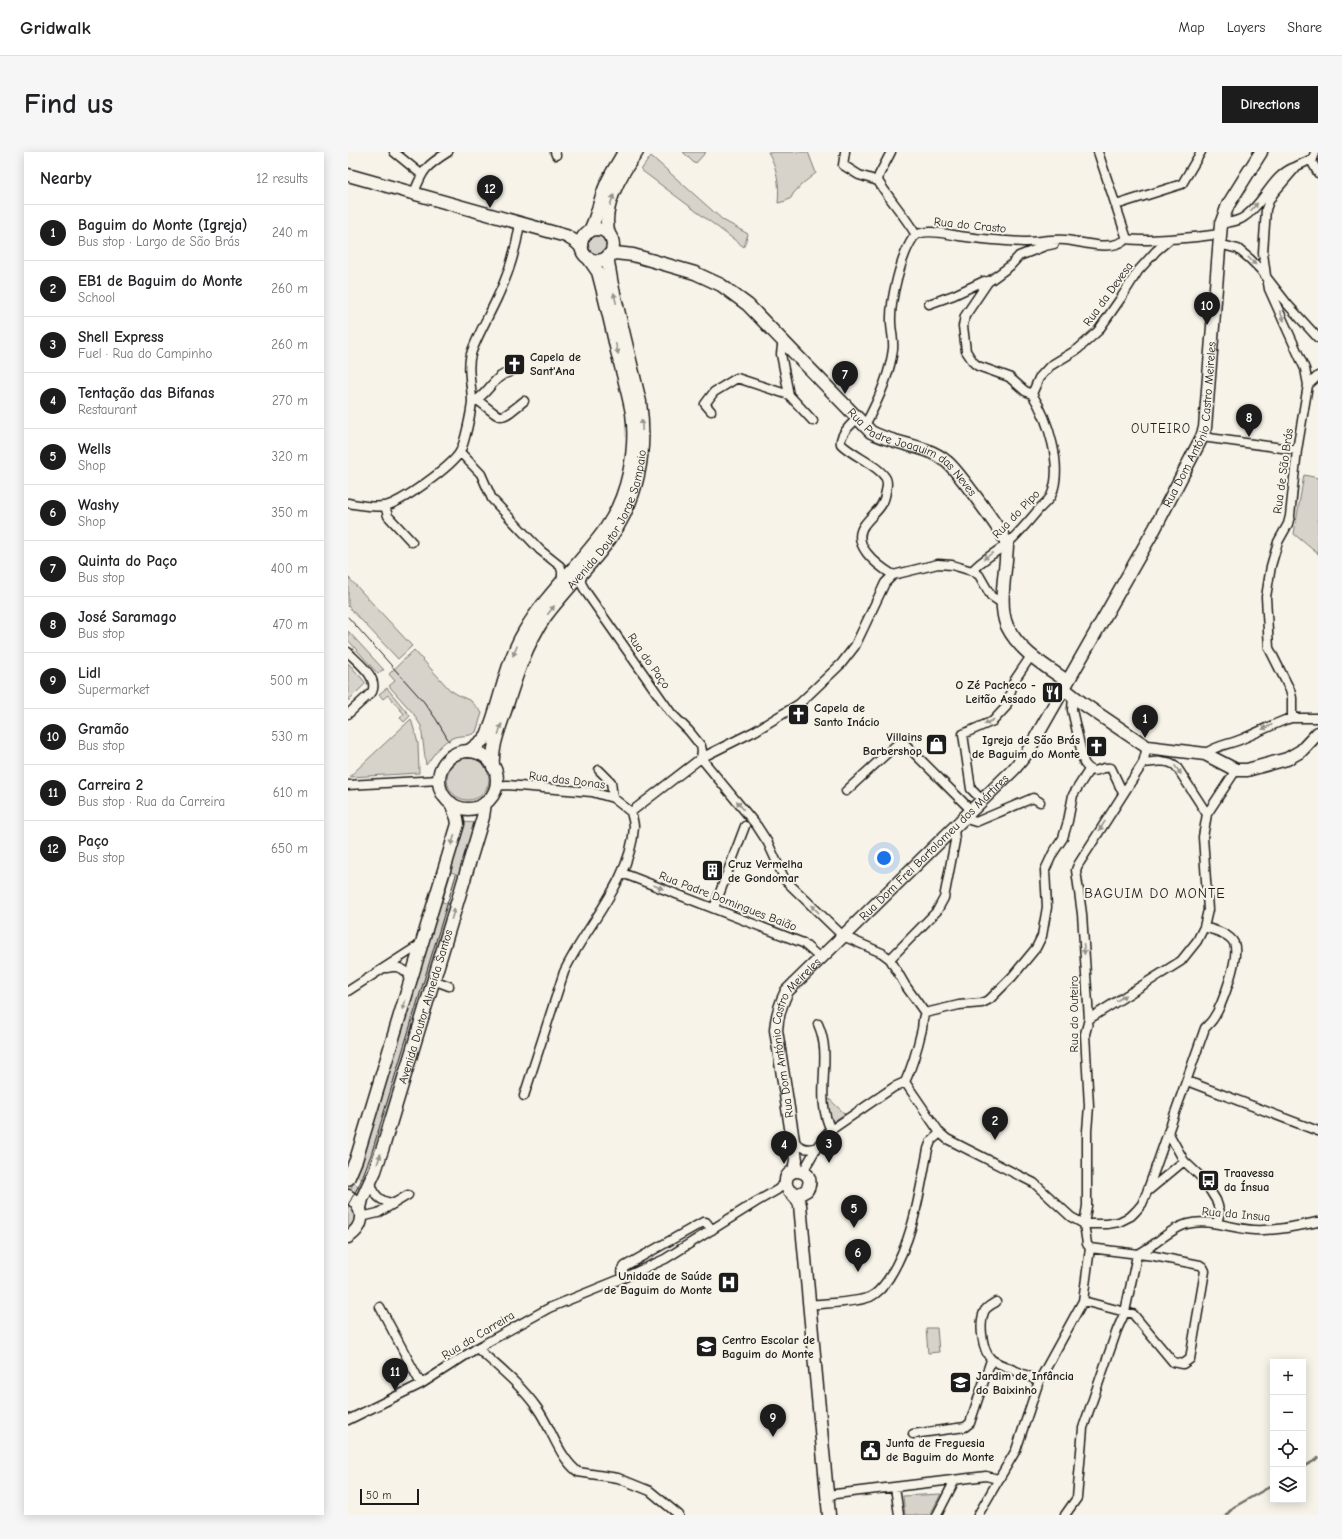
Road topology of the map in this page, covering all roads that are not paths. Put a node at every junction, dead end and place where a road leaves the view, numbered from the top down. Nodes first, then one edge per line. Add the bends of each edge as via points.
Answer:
1 (394, 152) edge
2 (448, 152) edge
3 (624, 152) edge
4 (637, 152) edge
5 (844, 152) edge
6 (891, 152) edge
7 (1098, 152) edge
8 (1201, 152) edge
9 (1260, 152) edge
10 (1313, 155) edge
11 (1297, 166) junction
12 (421, 174) junction
13 (1318, 174) edge
14 (348, 175) edge
15 (878, 182) junction
16 (414, 193) junction
17 (1116, 205) junction
18 (520, 224) junction
19 (588, 232) junction
20 (1220, 234) junction
21 (916, 235) junction
22 (566, 236) junction
23 (611, 239) junction
24 (1126, 239) junction
25 (1064, 240) junction
26 (1169, 240) junction
27 (582, 248) junction
28 (609, 255) junction
29 (633, 255) junction
30 (590, 259) junction
31 (1267, 279) junction
32 (988, 282) junction
33 (929, 304) dead end
34 (1318, 338) edge
35 (785, 343) junction
36 (510, 372) dead end
37 (1318, 376) edge
38 (1308, 385) junction
39 (1032, 394) junction
40 (789, 396) junction
41 (474, 401) junction
42 (524, 401) dead end
43 (711, 411) dead end
44 (813, 421) dead end
45 (861, 422) junction
46 (1202, 437) junction
47 (1297, 450) junction
48 (460, 452) junction
49 (348, 503) edge
50 (385, 506) junction
51 (412, 542) dead end
52 (1007, 544) junction
53 (972, 571) junction
54 (581, 574) junction
55 (893, 576) junction
56 (562, 580) junction
57 (1003, 604) junction
58 (348, 652) edge
59 (1031, 656) junction
60 (1065, 684) junction
61 (1073, 696) junction
62 (348, 714) edge
63 (1292, 718) junction
64 (1318, 718) edge
65 (1318, 733) edge
66 (1147, 747) junction
67 (469, 751) junction
68 (1205, 754) junction
69 (701, 758) junction
70 (1143, 763) junction
71 (493, 767) junction
72 (599, 770) dead end
73 (1089, 770) junction
74 (1236, 770) junction
75 (439, 780) junction
76 (348, 785) edge
77 (496, 786) junction
78 (846, 791) dead end
79 (1122, 793) junction
80 (613, 798) junction
81 (982, 800) junction
82 (1040, 802) dead end
83 (451, 803) junction
84 (485, 803) junction
85 (631, 812) junction
86 (967, 814) junction
87 (1207, 814) junction
88 (745, 826) dead end
89 (954, 827) junction
90 (622, 873) junction
91 (714, 908) junction
92 (1204, 927) junction
93 (843, 936) junction
94 (421, 944) junction
95 (832, 947) joint
96 (820, 958) junction
97 (890, 959) junction
98 (382, 969) junction
99 (412, 978) junction
100 (433, 980) junction
101 (449, 986) dead end
102 (348, 991) edge
103 (925, 1013) junction
104 (1089, 1019) junction
105 (818, 1024) dead end
106 (1187, 1080) junction
107 (905, 1082) junction
108 (524, 1096) dead end
109 (830, 1130) junction
110 (1318, 1131) edge
111 (1168, 1132) junction
112 (940, 1133) junction
113 (792, 1140) junction
114 (817, 1147) junction
115 (1184, 1161) junction
116 (348, 1179) edge
117 (371, 1180) junction
118 (794, 1180) junction
119 (1147, 1192) junction
120 (408, 1195) dead end
121 (348, 1196) edge
122 (394, 1203) junction
123 (360, 1212) junction
124 (1318, 1222) edge
125 (1217, 1223) junction
126 (1084, 1224) junction
127 (712, 1230) junction
128 (348, 1237) edge
129 (658, 1247) junction
130 (1090, 1248) junction
131 (1137, 1254) junction
132 (665, 1259) junction
133 (623, 1278) junction
134 (1083, 1301) junction
135 (996, 1302) dead end
136 (809, 1305) junction
137 (380, 1307) dead end
138 (1125, 1312) junction
139 (477, 1348) junction
140 (992, 1360) junction
141 (1039, 1381) junction
142 (421, 1384) junction
143 (348, 1420) edge
144 (913, 1434) dead end
145 (998, 1479) junction
146 (955, 1480) junction
147 (895, 1487) junction
148 (827, 1494) junction
149 (679, 1515) edge
150 (829, 1515) edge
151 (899, 1515) edge
152 (937, 1515) edge
153 (978, 1515) edge
154 (1065, 1515) edge

1 - 12 street
2 - 12 street via 432,162
3 - 19 main road via 606,185 597,216
23 -> 4 main road via 606,217 618,182
5 - 15 street via 843,165 859,176
6 - 15 street
7 - 17 street
8 - 17 street via 1182,184
9 - 20 main road, Rua Dom António Castro Meireles via 1228,206
10 - 11 street, Rua do Crasto
10 - 13 street via 1312,162
20 -> 11 street, Rua do Crasto via 1254,208 1286,170
11 - 31 street, Rua de São Brás via 1273,194 1266,209 1263,253
12 - 16 street
14 - 16 main road
15 - 21 street
16 - 18 main road
17 - 24 street
18 - 22 main road
18 - 41 street via 516,250 509,270 471,352 469,368
19 - 22 main road
19 - 23 main road via 602,230
19 - 27 main road via 582,241
20 - 26 street, Rua do Crasto
20 -> 31 street via 1250,259
20 - 46 main road, Rua Dom António Castro Meireles via 1205,428
21 - 25 street, Rua do Crasto via 923,232 1022,242
21 - 45 street via 901,265 893,298 891,364 874,409
22 - 27 main road
23 - 28 main road via 613,247
23 - 29 main road, Rua Padre Joaquim das Neves via 617,248
24 - 25 street, Rua do Crasto via 1121,244 1113,246
24 - 26 street, Rua do Crasto
25 - 32 street via 1019,256
26 - 39 street, Rua da Devesa via 1138,271 1098,330 1078,349 1050,366 1039,378
27 - 30 main road via 585,256
28 - 29 main road, Rua Padre Joaquim das Neves
28 - 30 main road via 599,261
54 -> 28 main road, Avenida Doutor Jorge Sampaio via 611,538 628,508 642,455 640,402 612,285
29 - 35 main road, Rua Padre Joaquim das Neves via 694,273 721,285 748,305
30 -> 56 main road, Avenida Doutor Jorge Sampaio via 598,272 628,393 632,413 632,444 626,484 615,512 591,548
31 - 34 street
31 -> 38 street, Rua de São Brás via 1269,289 1305,369
32 - 33 street via 984,281
32 - 39 street via 965,316 963,326 966,351 978,366 1009,377
35 - 40 street via 781,354
35 - 45 main road, Rua Padre Joaquim das Neves
36 - 41 street via 502,374
37 - 38 street
38 - 47 street, Rua de São Brás
39 - 52 street, Rua do Pipo via 1041,408 1054,452 1054,484 1050,496
40 - 43 street via 737,378 714,392 705,404
40 - 44 street
41 - 42 street via 493,414 504,417
41 - 48 street
45 - 52 main road, Rua Padre Joaquim das Neves via 871,432 924,450 948,462 984,507
45 - 55 street via 844,432 841,444 861,460 872,465 885,477 888,485 879,510 859,534 860,541 878,565
46 - 47 street
46 - 60 main road, Rua Dom António Castro Meireles via 1155,528
47 - 63 street, Rua de São Brás via 1290,516 1278,542 1266,597 1269,648 1290,690
48 - 50 street via 446,468 406,496
48 - 56 street via 481,474 492,499 540,550 560,566
49 - 50 street
50 - 51 street via 388,516
52 -> 53 street, Rua do Pipo via 979,562
52 - 57 main road
53 - 55 street via 938,564
53 - 57 street via 979,575 991,596
54 - 69 street, Rua do Paço via 581,583 586,592 668,708 701,746
71 -> 54 main road, Avenida Doutor Jorge Sampaio via 496,740 525,651 546,617
55 - 69 street via 885,583 855,646 821,684 799,704 755,731
56 -> 67 main road, Avenida Doutor Jorge Sampaio via 523,634 508,669 487,734
57 - 59 main road via 1007,626 1017,642
58 - 62 street via 370,676 374,688
59 - 60 main road
59 -> 81 street via 1014,681 1006,707 993,721 963,734 971,789
60 - 61 main road
60 - 81 main road, Rua Dom Frei Bartolomeu dos Mártires via 1027,753
61 - 66 main road
61 - 73 street via 1072,710 1084,763
63 - 64 street
63 -> 68 street via 1243,739 1216,746
65 - 74 main road via 1301,751 1287,759 1247,770
66 - 68 main road
66 - 70 street
67 - 71 main road via 485,757
67 - 75 main road via 451,756 444,763
68 - 74 main road
69 - 85 street
93 -> 69 street via 785,880 757,826
70 - 79 street, Rua do Outeiro
70 -> 87 street via 1168,762 1176,766
71 - 77 main road
72 - 80 street via 610,782
73 - 79 street via 1095,772 1111,768
73 - 103 street via 1073,795 1063,838 1045,870 1047,907 1042,936 1036,948 990,999 982,1003 959,1005
74 - 87 street
75 - 76 street
75 - 83 main road via 442,793
77 - 80 street, Rua das Donas via 586,792
77 - 84 main road
78 - 86 street via 901,743 905,744
79 -> 104 street, Rua do Outeiro via 1076,870 1082,914
80 - 85 street, Rua das Donas
81 - 86 main road, Rua Dom Frei Bartolomeu dos Mártires
82 - 86 street via 1033,798 976,822
83 - 84 main road via 468,809
83 -> 94 main road, Avenida Doutor Almeida Santos via 458,824
100 -> 84 main road, Avenida Doutor Almeida Santos via 483,817
85 - 90 street via 633,833
86 - 89 main road, Rua Dom Frei Bartolomeu dos Mártires
87 - 92 street via 1204,837 1208,910
88 - 91 street
89 - 93 main road, Rua Dom Frei Bartolomeu dos Mártires
89 - 97 street via 955,841 944,898 937,911
90 -> 91 street, Rua Padre Domingues Baião
90 - 108 street via 564,972
91 - 96 street, Rua Padre Domingues Baião via 803,943
104 -> 92 street via 1181,961 1197,941
92 - 106 street via 1231,939 1236,956 1231,976 1213,1018 1205,1028
93 - 95 main road, Rua Dom Frei Bartolomeu dos Mártires
93 - 97 street
94 - 98 street
94 - 99 main road, Avenida Doutor Almeida Santos
95 - 96 main road, Rua Dom António Castro Meireles
96 - 113 main road, Rua Dom António Castro Meireles via 787,991 777,1016 776,1030
97 - 103 street
98 - 99 street via 395,966 403,969
98 - 102 street
99 -> 116 main road, Avenida Doutor Almeida Santos
100 - 101 street
117 -> 100 main road, Avenida Doutor Almeida Santos
103 - 107 street
104 - 126 street, Rua do Outeiro via 1085,1034 1088,1106 1087,1206
105 - 109 street via 822,1031 825,1063 823,1108
106 - 110 street
106 - 111 street
107 - 109 street via 894,1086
107 - 112 street
109 - 114 street
111 - 115 street
111 - 119 street
112 - 126 street via 1034,1183 1071,1217
112 - 136 street via 931,1141 928,1149 910,1236 900,1261 884,1286 870,1297
113 - 114 street via 806,1149
113 - 118 main road, Rua Dom António Castro Meireles
114 - 118 street via 805,1168
115 - 119 street
115 - 125 street via 1203,1179 1216,1200 1220,1212
117 - 122 street via 378,1198
117 - 123 main road, Avenida Doutor Almeida Santos
118 - 127 street, Rua da Carreira
118 - 136 main road, Rua Dom António Castro Meireles via 800,1205
119 - 126 street via 1142,1204 1131,1216 1119,1222
120 - 122 street
121 - 123 main road via 355,1201
122 - 123 street via 378,1213
123 - 128 main road, Avenida Doutor Almeida Santos via 360,1225
124 - 125 street, Rua da Insua via 1271,1230 1235,1228
125 - 131 street, Rua da Insua via 1194,1222 1185,1225 1148,1250
126 - 130 street, Rua do Outeiro
127 - 129 street via 703,1222
127 - 132 street, Rua da Carreira
129 - 132 street
129 - 133 street via 622,1268
130 - 131 street
130 - 134 street
131 - 138 street
131 - 138 street via 1203,1267 1205,1271 1190,1359 1183,1364 1173,1362 1136,1317
132 - 133 street, Rua da Carreira
133 - 139 street, Rua da Carreira via 549,1308
134 - 138 street
134 - 141 street
135 - 140 street via 984,1312 981,1326 986,1352
136 - 148 main road, Rua Dom António Castro Meireles
137 - 142 street
138 - 154 street via 1082,1428 1077,1498
139 - 142 street, Rua da Carreira
139 - 149 street via 518,1384 538,1409 573,1468 581,1473 618,1478 650,1491
140 - 141 street
140 - 144 street via 970,1423 965,1427
141 - 145 street via 1016,1450
142 - 143 street, Rua da Carreira
145 - 146 street via 986,1476
145 - 153 street
146 - 147 street
146 - 152 street
147 - 148 street
147 - 151 street
148 - 150 main road, Rua Dom António Castro Meireles

